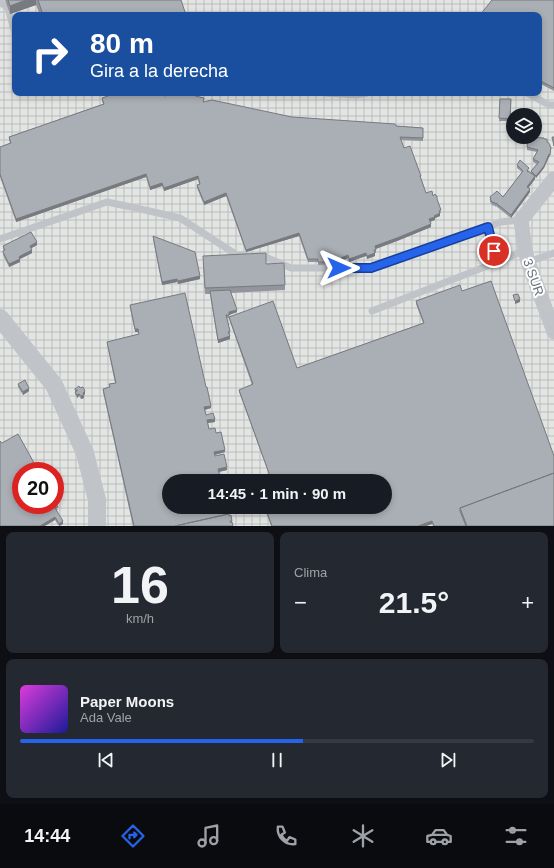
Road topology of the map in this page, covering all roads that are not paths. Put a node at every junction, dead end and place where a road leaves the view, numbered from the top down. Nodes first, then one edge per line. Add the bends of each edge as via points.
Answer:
1 (0, 2) edge
2 (12, 22) edge
3 (532, 96) edge
4 (554, 105) edge
5 (554, 179) edge
6 (521, 220) junction
7 (488, 227) junction
8 (0, 239) edge
9 (554, 252) edge
10 (527, 256) junction
11 (497, 262) junction
12 (372, 311) dead end
13 (0, 318) edge
14 (554, 332) edge
15 (97, 526) edge

1 - 2 lane via 8,8
3 - 4 lane
5 - 6 street
6 - 7 lane via 501,222
6 - 10 street, 3 SUR
7 - 8 lane via 371,268 291,268 264,256 237,255 180,218 107,202
7 - 11 lane
9 - 10 lane
10 - 11 lane
10 - 14 street, 3 SUR
11 - 12 lane
13 - 15 street via 54,385 85,453 97,500

